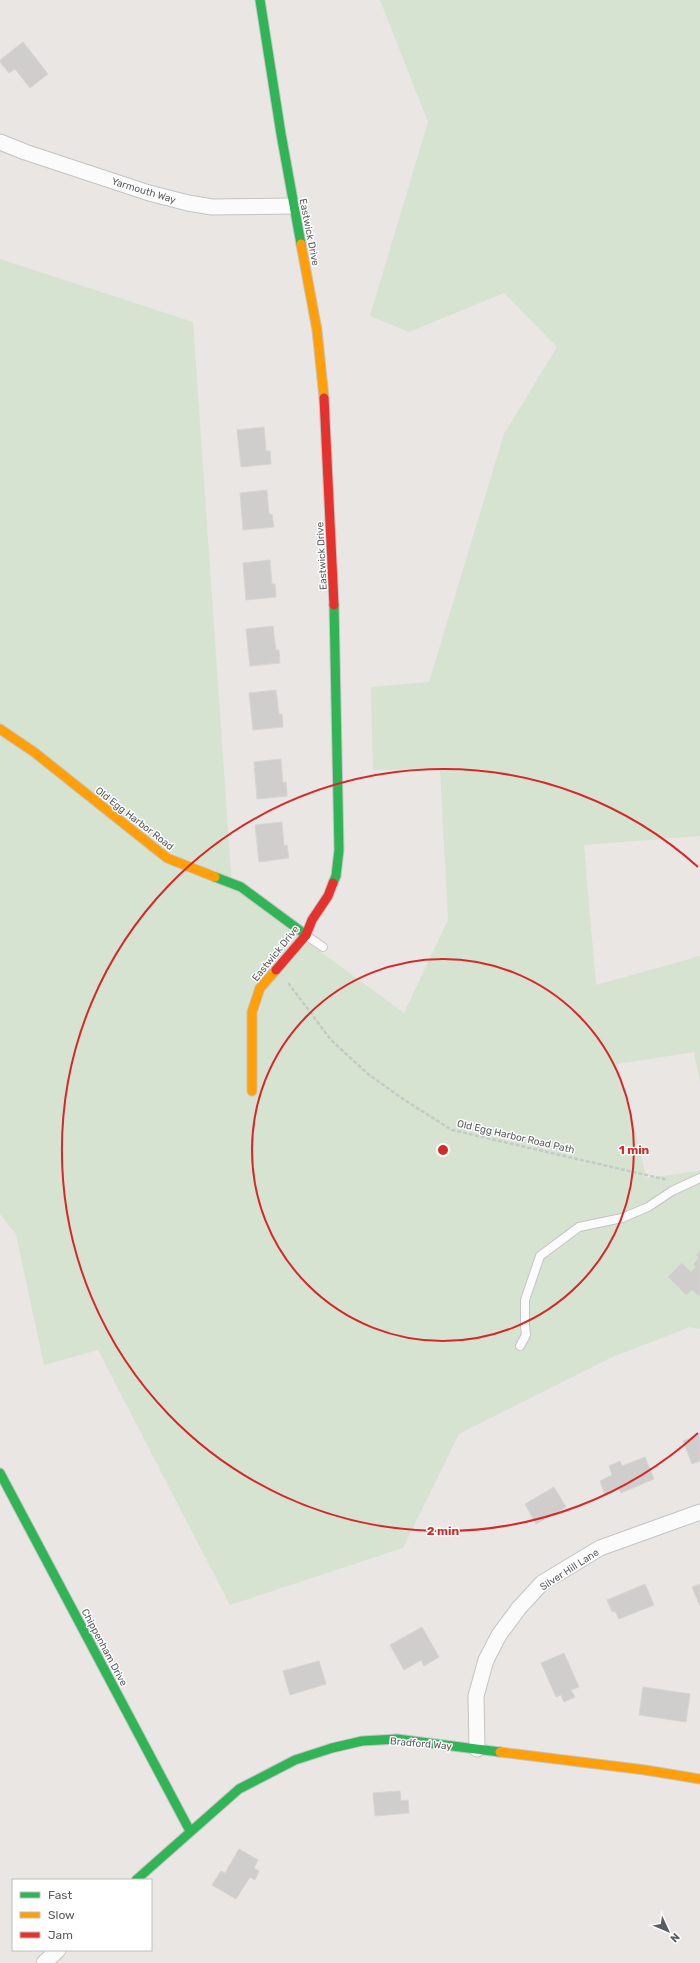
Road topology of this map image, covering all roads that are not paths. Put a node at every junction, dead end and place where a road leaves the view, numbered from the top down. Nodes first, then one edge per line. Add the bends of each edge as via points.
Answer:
1 (260, 0) edge
2 (0, 142) edge
3 (294, 206) junction
4 (0, 729) edge
5 (306, 935) junction
6 (323, 947) dead end
7 (252, 1091) dead end
8 (700, 1178) edge
9 (520, 1346) dead end
10 (0, 1473) edge
11 (700, 1512) edge
12 (477, 1749) junction
13 (700, 1779) edge
14 (190, 1831) junction
15 (137, 1879) edge
16 (57, 1951) edge
17 (44, 1963) edge

1 - 3 street, Eastwick Drive
2 - 3 street, Yarmouth Way via 149,193 188,203 212,207
3 - 5 street, Eastwick Drive via 317,330 324,391 336,641 339,850 336,876
4 - 5 street, Old Egg Harbor Road via 34,752 167,858 241,887
5 - 6 lane
5 - 7 street, Eastwick Drive via 260,988 252,1012
8 - 9 lane via 648,1207 622,1218 579,1227 540,1256 525,1300 526,1335
10 - 14 street, Chippenham Drive
11 - 12 street, Silver Hill Lane via 600,1548 542,1583 499,1635 486,1660 476,1696
12 - 13 street, Bradford Way
12 - 14 street, Bradford Way via 397,1739 332,1748 295,1760 239,1788
14 - 15 street, Bradford Way
16 - 17 street

